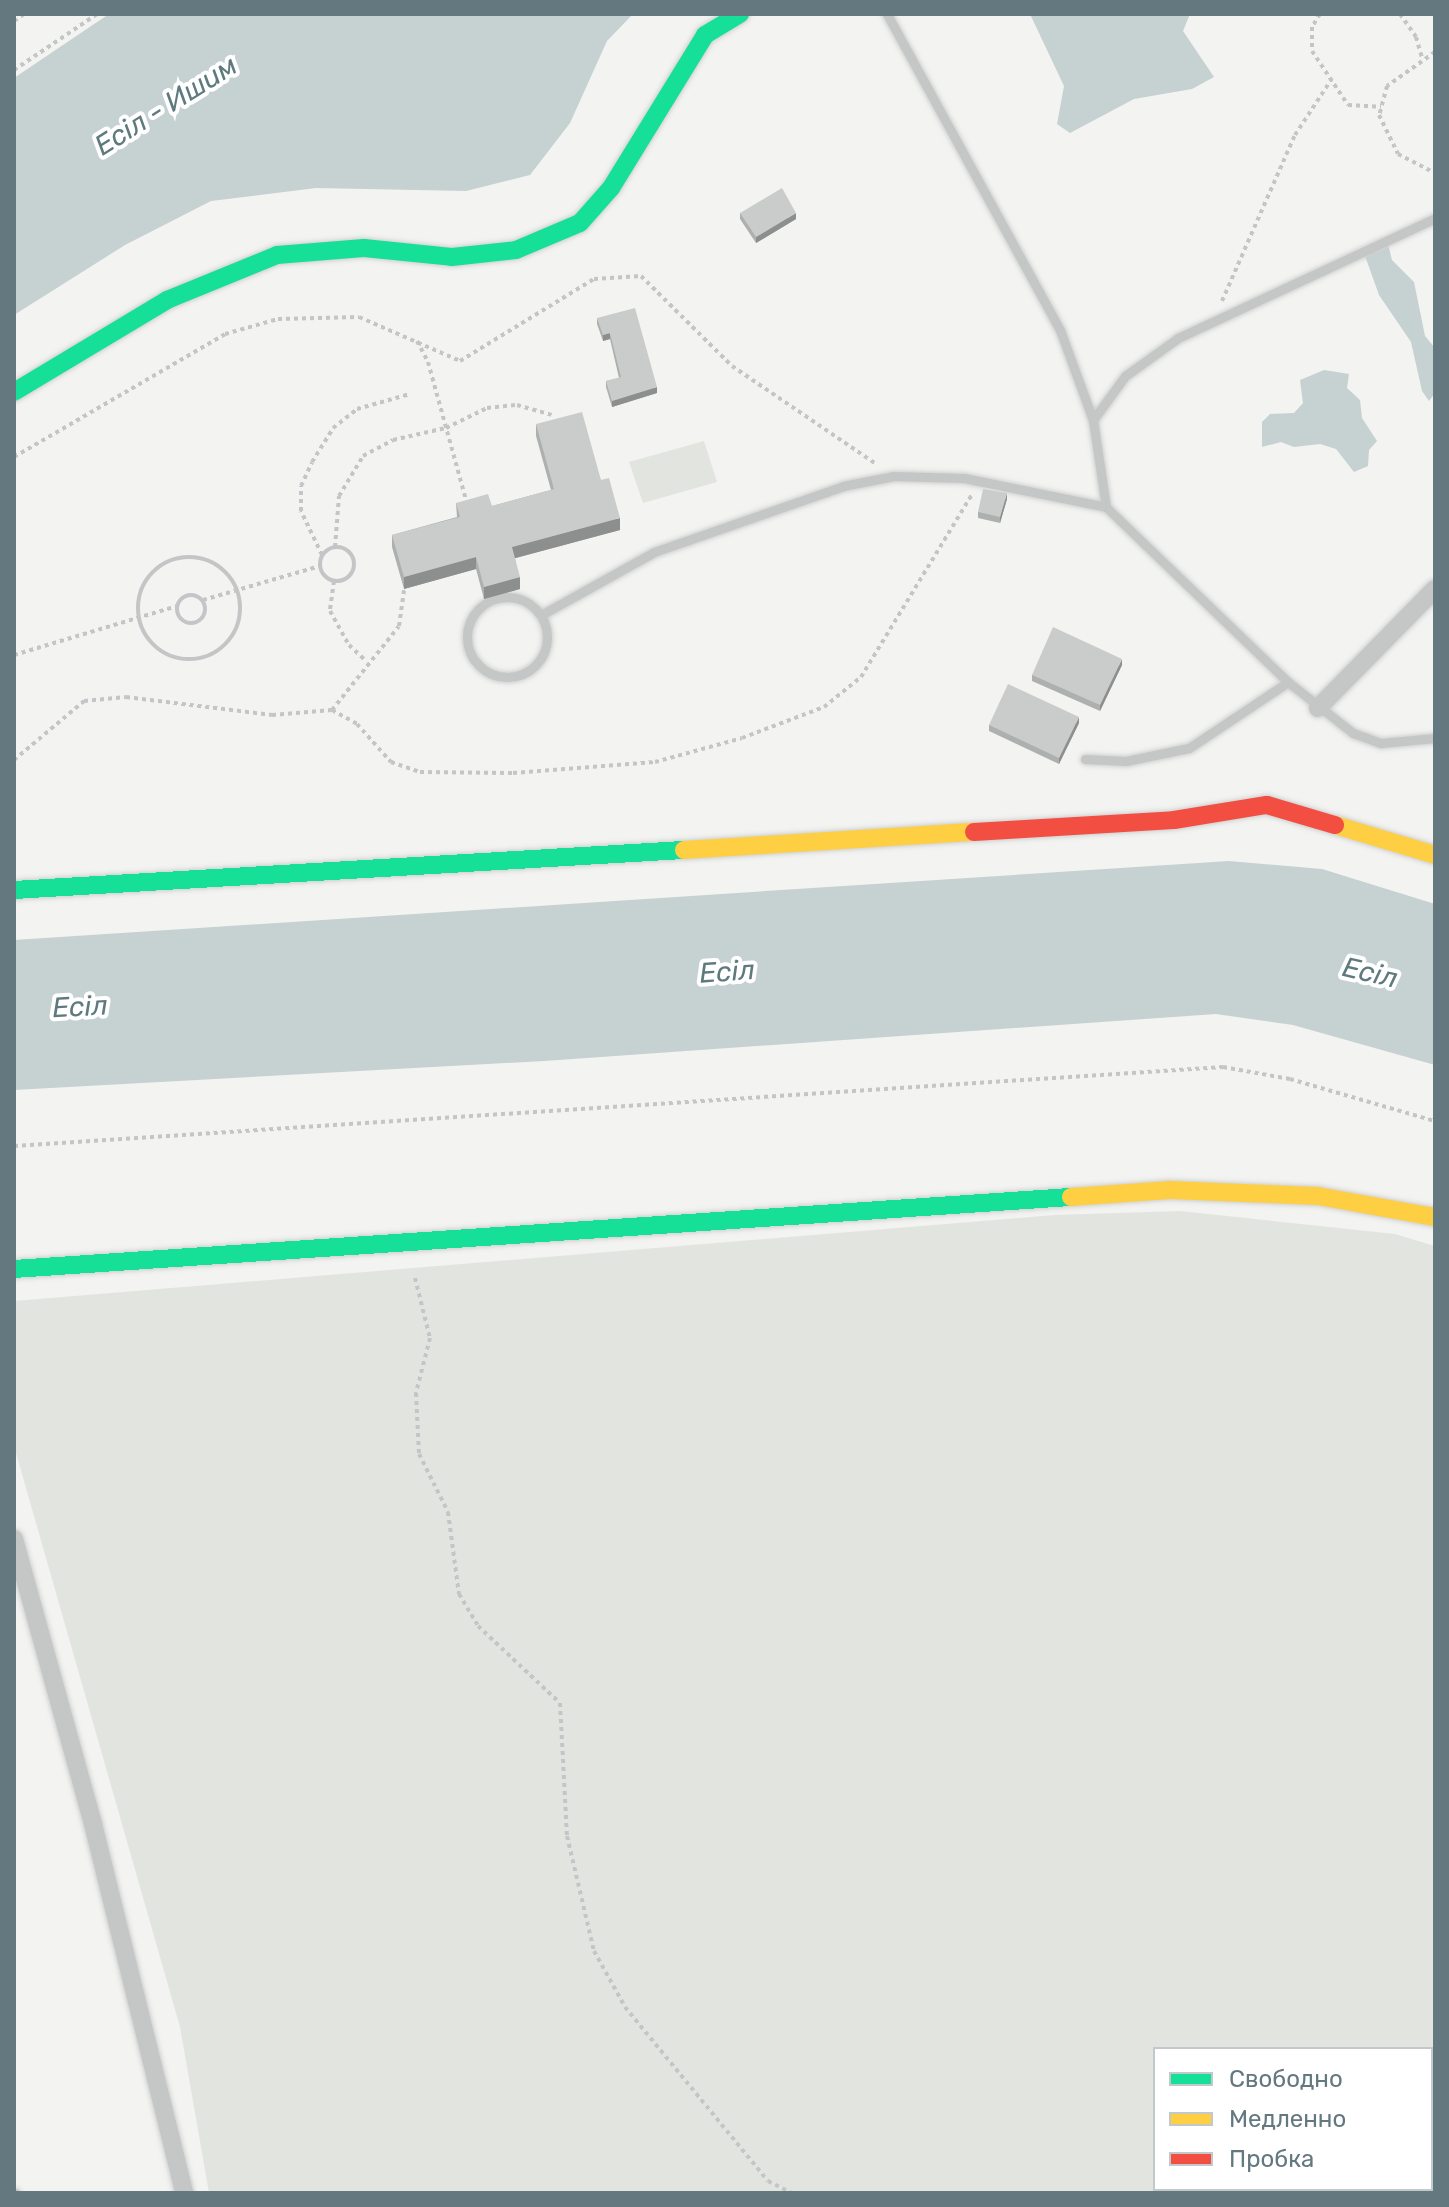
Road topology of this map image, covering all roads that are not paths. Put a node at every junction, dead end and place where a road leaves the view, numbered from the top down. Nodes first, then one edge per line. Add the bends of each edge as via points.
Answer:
1 (740, 14) edge
2 (887, 14) edge
3 (1435, 218) edge
4 (14, 392) edge
5 (1093, 420) junction
6 (1106, 507) junction
7 (1435, 589) edge
8 (541, 615) junction
9 (1288, 682) junction
10 (1318, 708) junction
11 (1435, 738) edge
12 (1085, 759) dead end
13 (1435, 855) edge
14 (14, 890) edge
15 (1435, 1217) edge
16 (14, 1269) edge
17 (14, 1539) edge
18 (184, 2193) edge

1 - 4 street via 705,35 611,188 580,223 516,250 452,257 364,248 277,255 167,300
2 - 5 lane via 1060,330
3 - 5 lane via 1178,338 1125,376
5 - 6 lane
6 - 8 lane via 980,481 894,476 843,486 654,552
6 - 9 lane
7 - 10 street
8 - 8 lane via 524,600 501,597 480,607 468,626 468,649 481,668 502,678 524,674 542,659 548,637
9 - 10 lane
9 - 12 lane via 1189,748 1126,761
10 - 11 lane via 1353,733 1381,743
13 - 14 street via 1267,805 1174,820
15 - 16 street via 1318,1196 1170,1190
17 - 18 street via 93,1824

